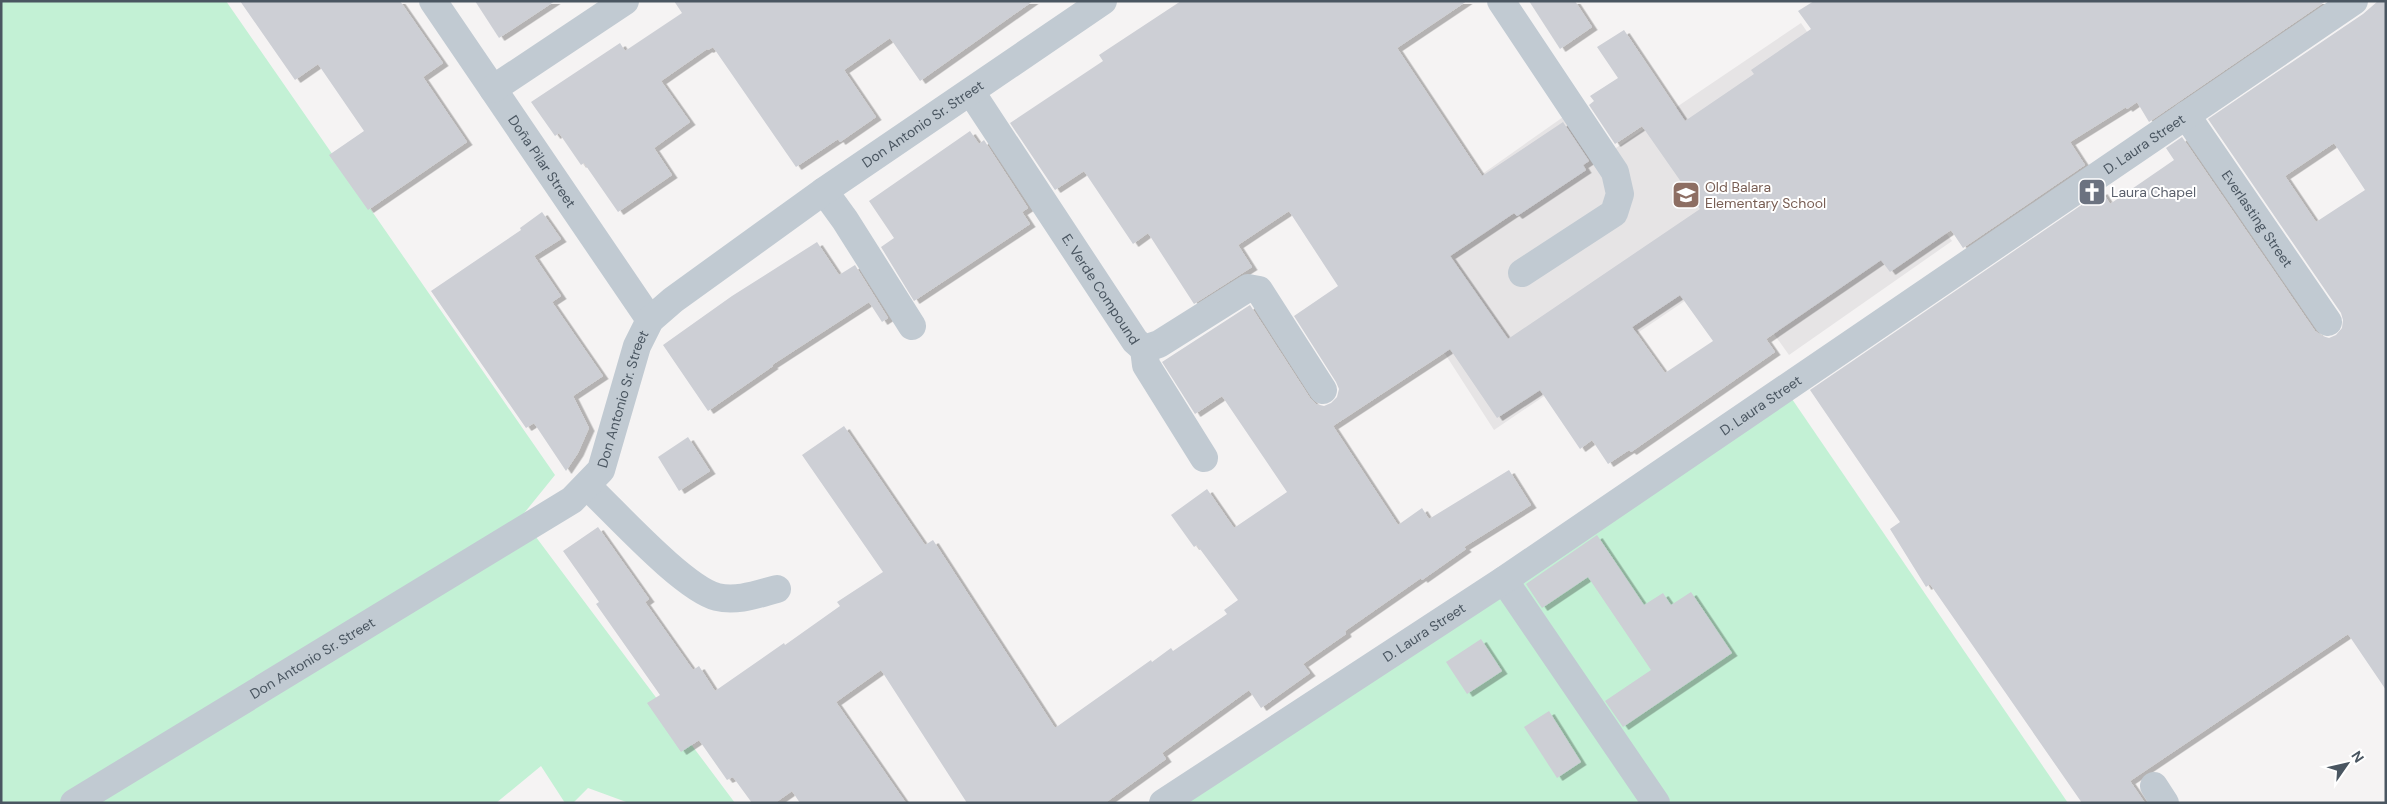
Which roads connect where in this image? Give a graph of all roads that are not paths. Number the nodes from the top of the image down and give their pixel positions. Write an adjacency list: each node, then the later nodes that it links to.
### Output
1 (434, 1): 6 (street, Doña Pilar Street)
2 (626, 1): 6 (street)
3 (1103, 1): 7 (street, Don Antonio Sr. Street)
4 (1501, 1): 10 (street)
5 (2354, 1): 8 (street, D. Laura Street)
6 (493, 89): 11 (street, Doña Pilar Street)
7 (971, 92): 9 (street, Don Antonio Sr. Street); 14 (street, E. Verde Compound)
8 (2186, 115): 12 (street, Everlasting Street); 18 (street, D. Laura Street)
9 (824, 191): 11 (street, Don Antonio Sr. Street); 13 (street)
10 (1522, 273)
11 (650, 320): 17 (street, Don Antonio Sr. Street)
12 (2328, 322)
13 (912, 326)
14 (1144, 349): 15 (street, E. Verde Compound); 16 (street)
15 (1323, 390)
16 (1204, 458)
17 (587, 486): 19 (street); 20 (street, Don Antonio Sr. Street)
18 (1504, 580): 21 (street, D. Laura Street); 22 (street)
19 (777, 589)
20 (74, 803)
21 (1163, 803)
22 (1656, 803)

